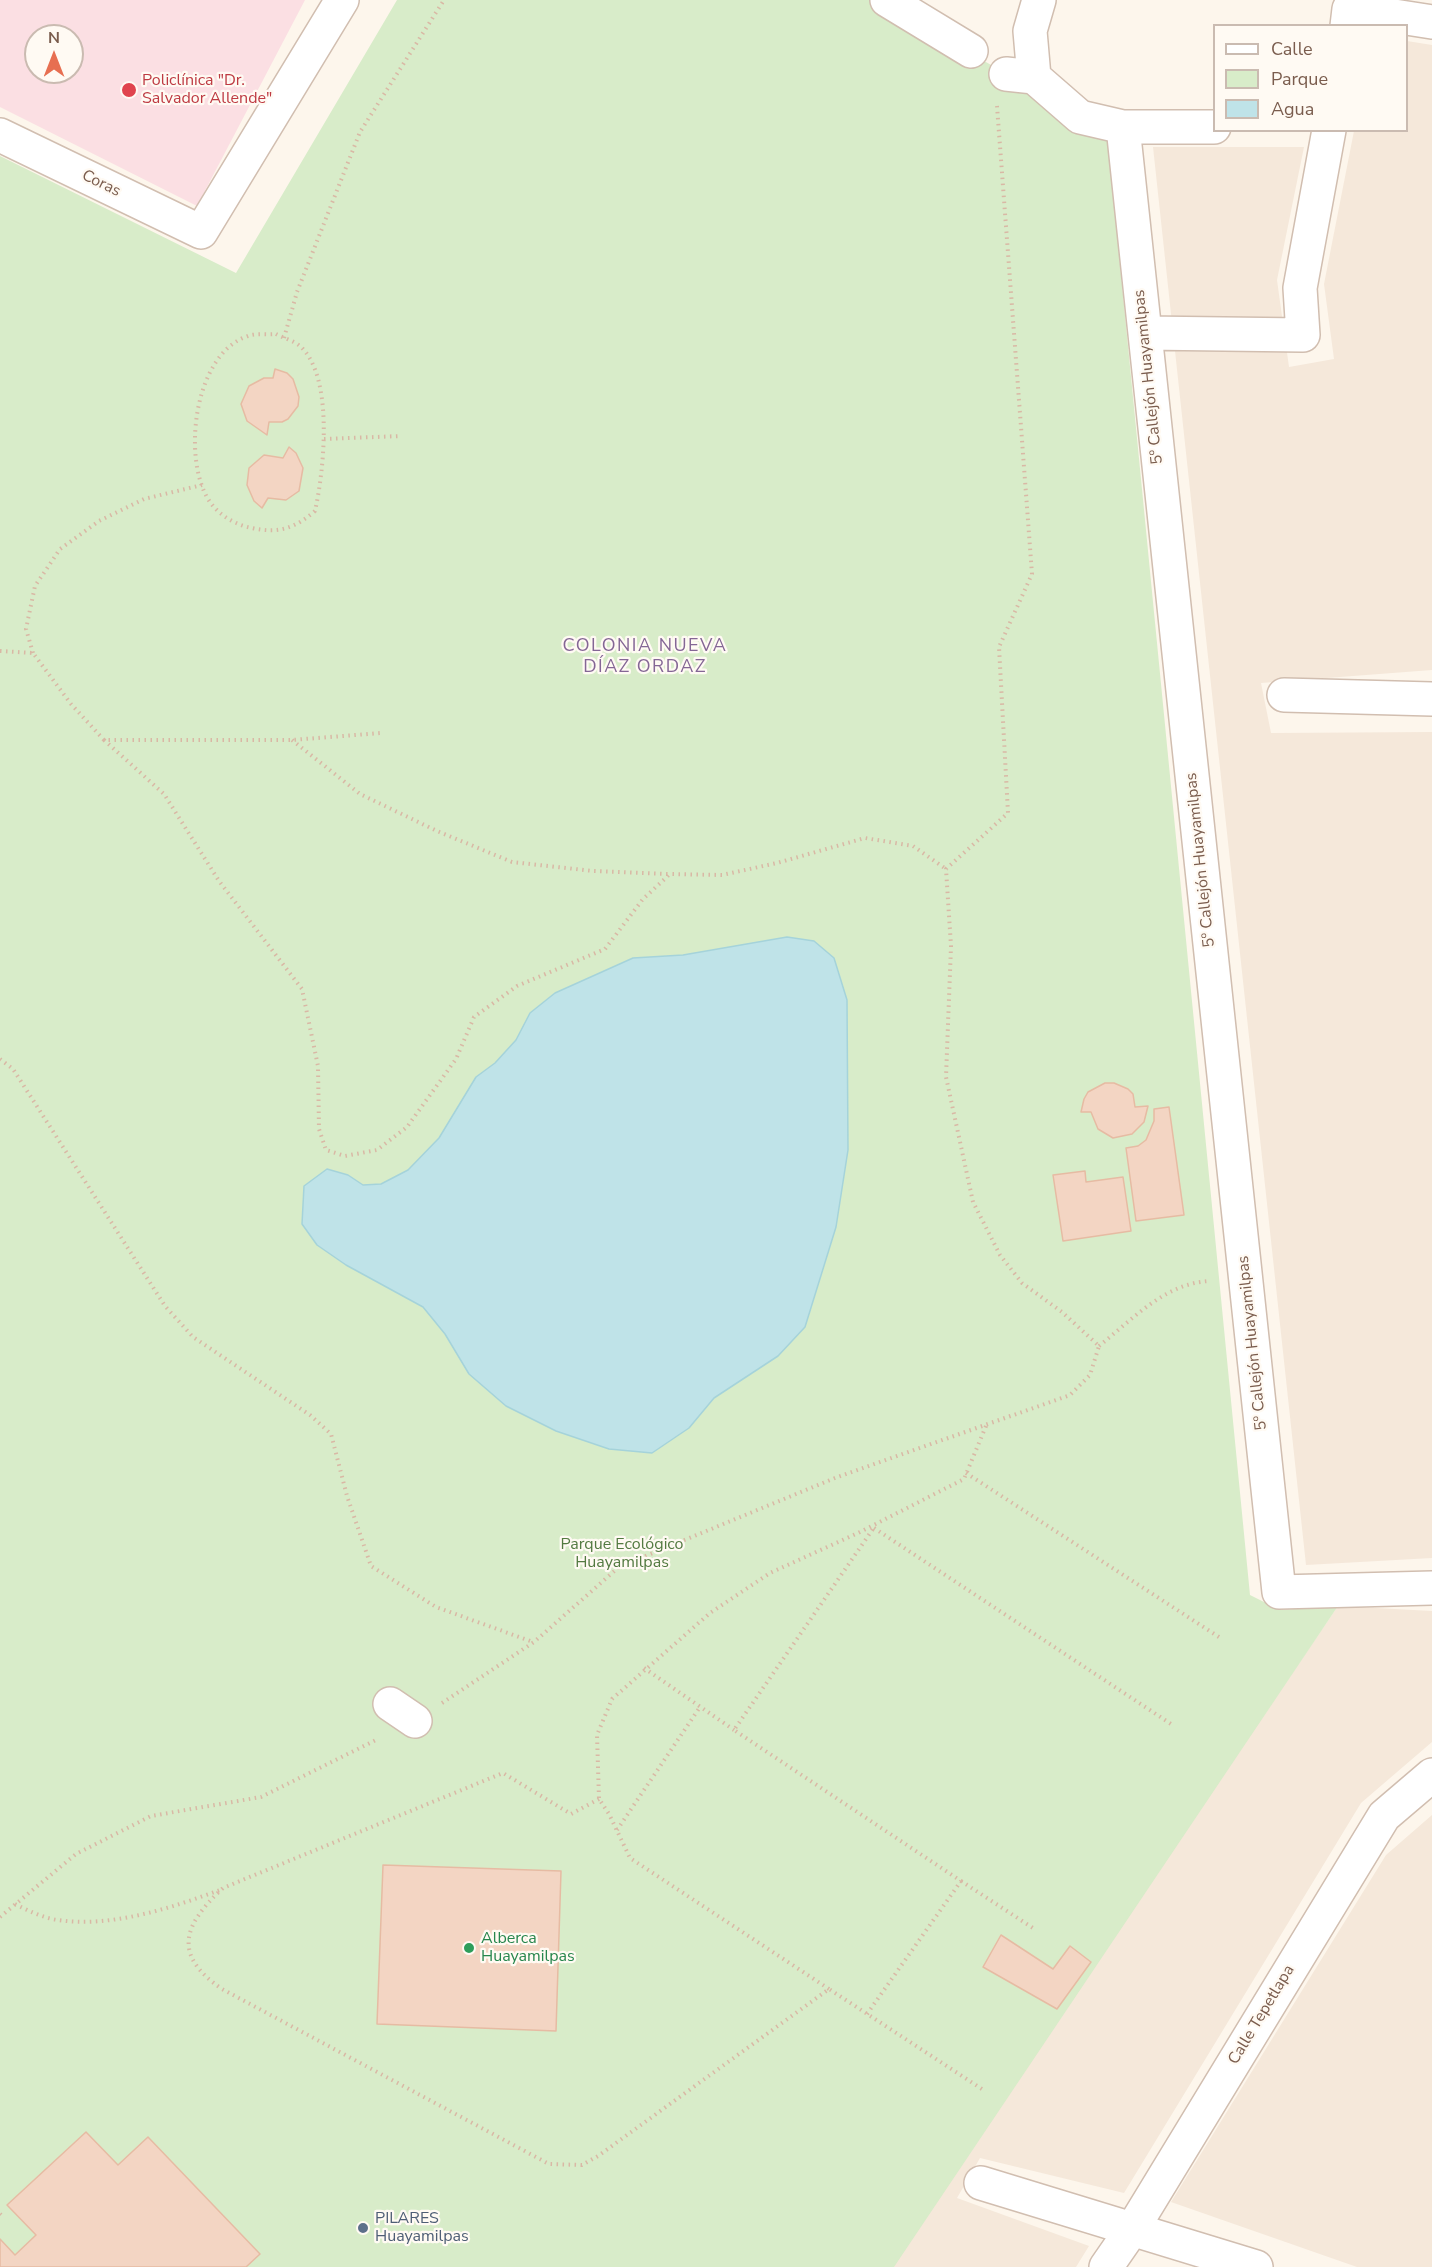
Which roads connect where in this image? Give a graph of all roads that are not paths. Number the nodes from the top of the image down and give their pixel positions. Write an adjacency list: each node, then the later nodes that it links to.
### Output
1 (342, 0): 10 (street, Coras)
2 (887, 0): 6 (street)
3 (1039, 0): 7 (street)
4 (1348, 17): 5 (street)
5 (1432, 22)
6 (971, 51)
7 (1123, 128): 8 (street); 11 (street, 5º Callejón Huayamilpas)
8 (1213, 128)
9 (1329, 132): 11 (street)
10 (0, 135)
11 (1145, 333): 14 (street, 5º Callejón Huayamilpas)
12 (1284, 695): 13 (street)
13 (1432, 699)
14 (1432, 1588)
15 (1432, 1775): 17 (street, Calle Tepetlapa)
16 (981, 2183): 17 (street)
17 (1132, 2228): 18 (street); 19 (street, Calle Tepetlapa)
18 (1218, 2261): 20 (street)
19 (1106, 2267)
20 (1256, 2267)

